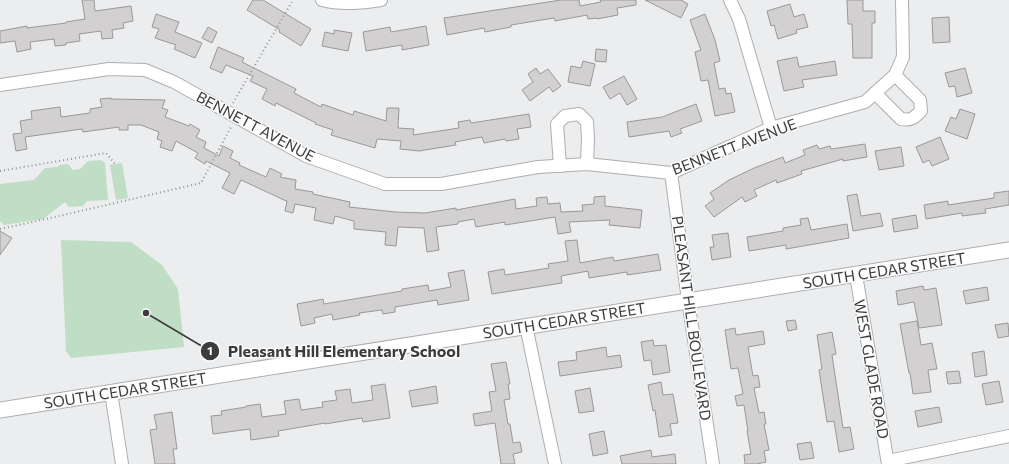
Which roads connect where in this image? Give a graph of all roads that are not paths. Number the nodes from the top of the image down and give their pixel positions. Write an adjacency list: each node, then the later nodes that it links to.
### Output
1 (322, 0): 2 (street)
2 (381, 0)
3 (730, 0): 8 (street)
4 (902, 0): 5 (street, BENNETT AVENUE)
5 (895, 75): 7 (street, BENNETT AVENUE); 7 (street)
6 (0, 85): 10 (street, BENNETT AVENUE)
7 (875, 93): 8 (street, BENNETT AVENUE)
8 (771, 128): 11 (street, BENNETT AVENUE)
9 (587, 164): 10 (street, BENNETT AVENUE); 10 (street); 11 (street, BENNETT AVENUE)
10 (560, 166)
11 (671, 172): 14 (street, PLEASANT HILL BOULEVARD)
12 (1009, 250): 13 (street, SOUTH CEDAR STREET)
13 (856, 275): 14 (street, SOUTH CEDAR STREET); 19 (street, WEST GLADE ROAD)
14 (688, 300): 15 (street, SOUTH CEDAR STREET); 22 (street, PLEASANT HILL BOULEVARD)
15 (526, 326): 16 (street, SOUTH CEDAR STREET); 21 (street)
16 (111, 392): 17 (street, SOUTH CEDAR STREET); 20 (street)
17 (0, 410)
18 (1009, 436): 19 (street)
19 (888, 462)
20 (122, 464)
21 (555, 464)
22 (713, 464)

